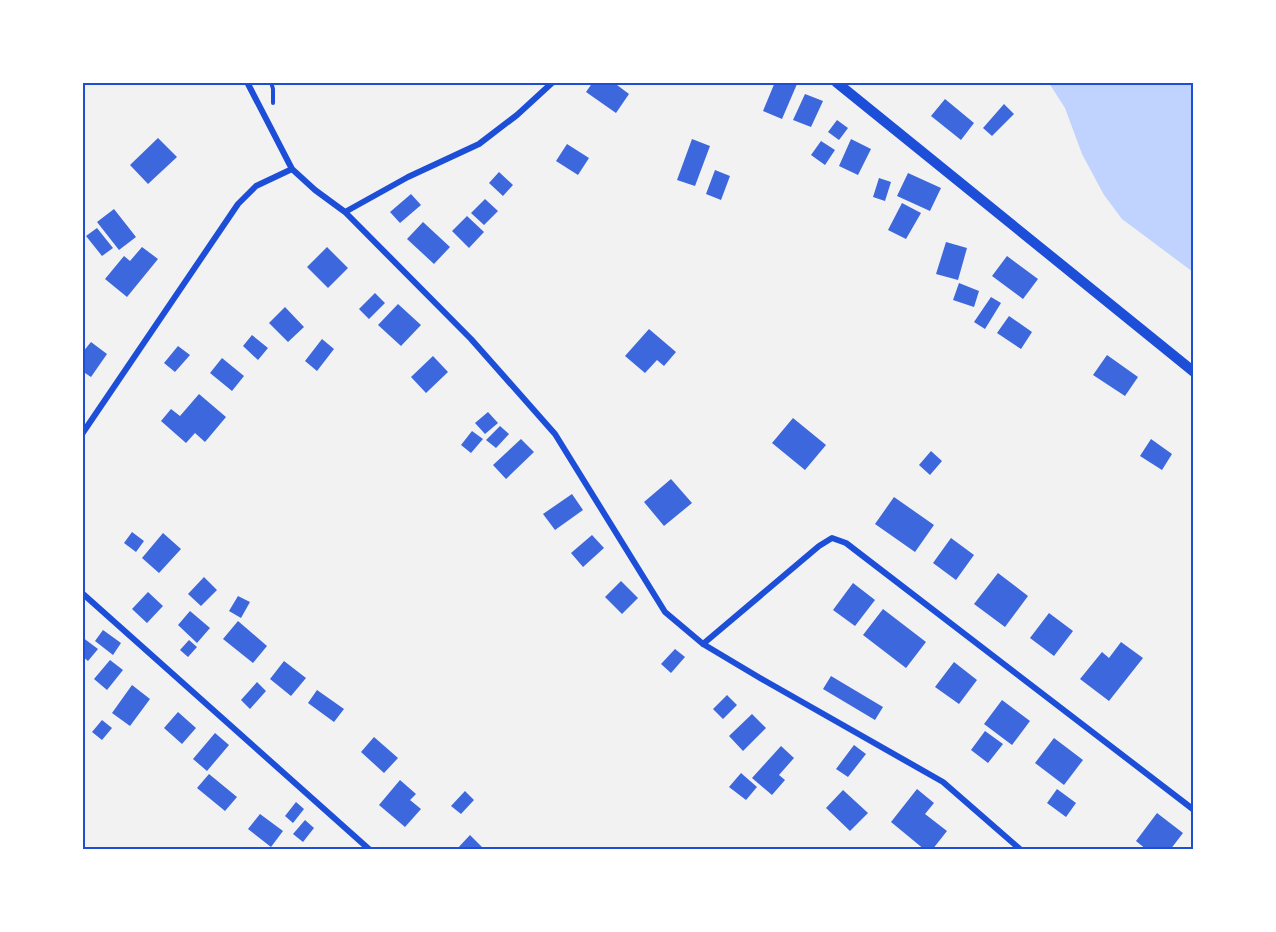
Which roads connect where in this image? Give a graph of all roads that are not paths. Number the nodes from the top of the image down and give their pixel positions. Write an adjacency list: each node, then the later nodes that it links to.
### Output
1 (247, 82): 4 (street)
2 (553, 82): 5 (street)
3 (836, 82): 6 (street)
4 (292, 169): 5 (street); 7 (street)
5 (345, 212): 9 (street)
6 (1194, 372)
7 (82, 434)
8 (82, 593): 11 (street)
9 (703, 644): 10 (street); 12 (street)
10 (1194, 810)
11 (370, 849)
12 (1021, 849)

